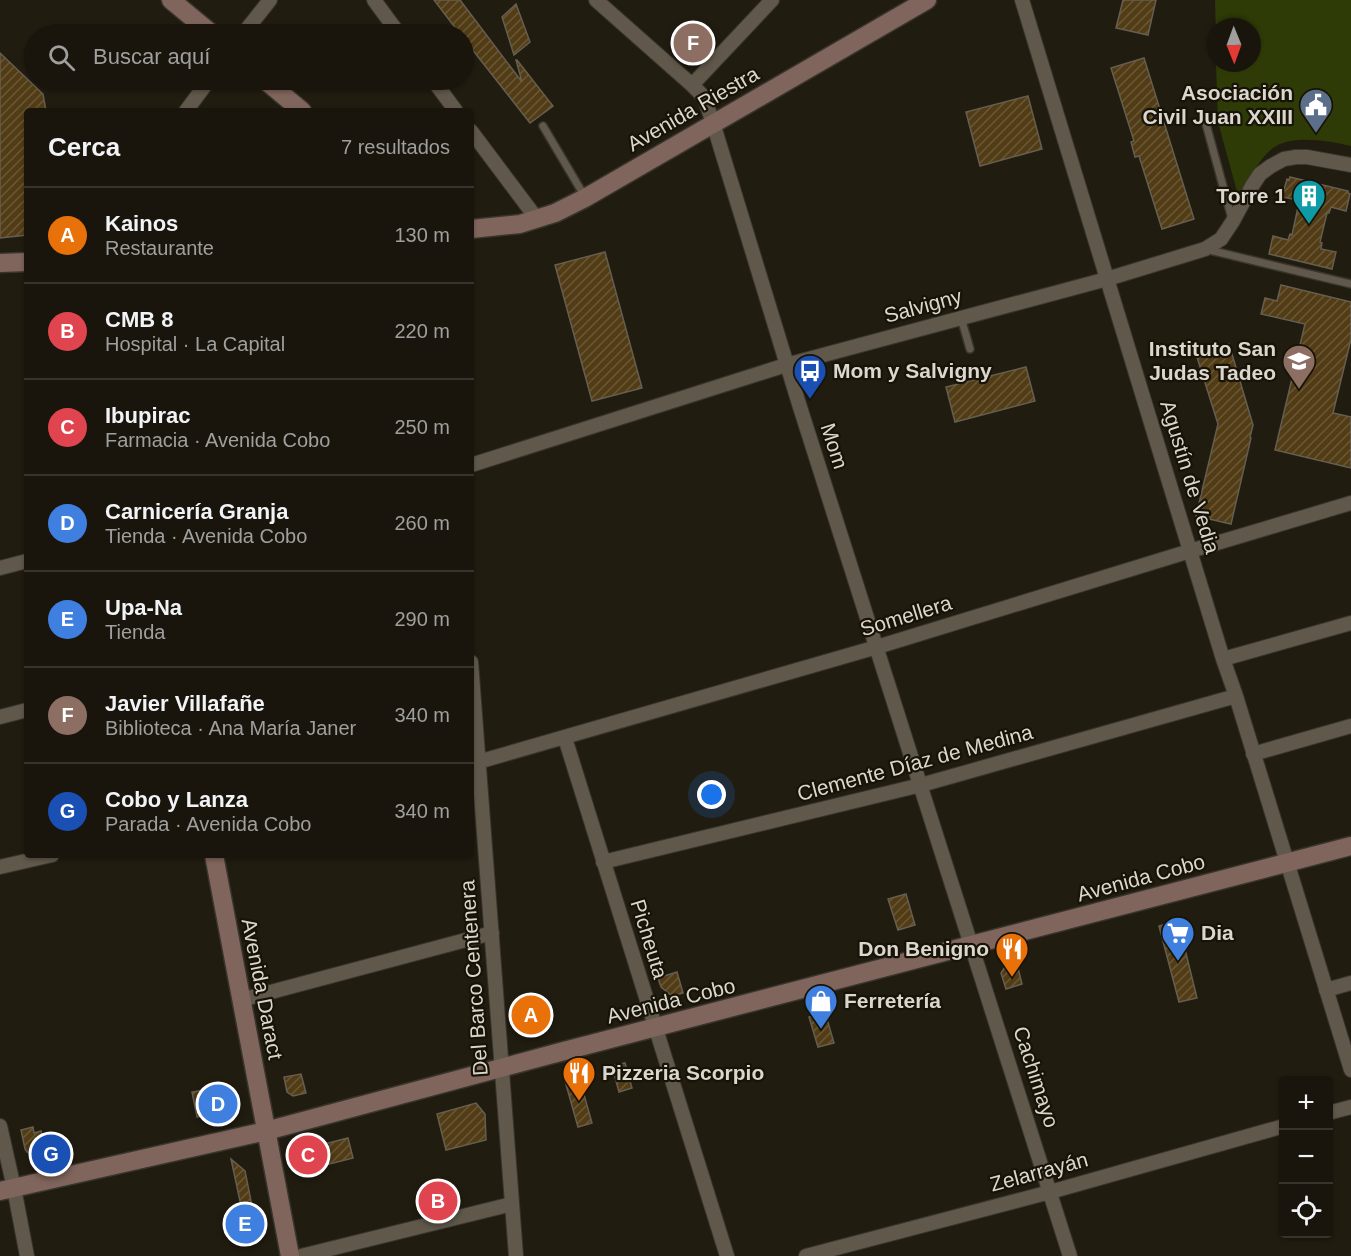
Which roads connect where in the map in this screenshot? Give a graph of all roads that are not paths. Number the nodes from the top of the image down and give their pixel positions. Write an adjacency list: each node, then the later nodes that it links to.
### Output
1 (171, 0): 8 (main road)
2 (270, 0): 9 (street)
3 (374, 0): 10 (street)
4 (596, 0): 11 (street, Mom)
5 (772, 0): 11 (street)
6 (927, 0): 18 (main road, Avenida Riestra)
7 (1022, 0): 30 (street, Agustín de Vedia)
8 (201, 24)
9 (251, 24)
10 (392, 24)
11 (692, 85): 18 (street, Mom)
12 (202, 90): 15 (street)
13 (277, 90): 16 (main road)
14 (440, 90): 17 (street)
15 (188, 108)
16 (298, 108)
17 (454, 108)
18 (713, 123): 23 (main road, Avenida Riestra); 34 (street, Mom)
19 (1206, 124): 25 (lane)
20 (543, 126): 23 (lane)
21 (474, 135): 24 (street)
22 (1351, 165): 25 (street, Salvigny)
23 (585, 198): 24 (main road, Avenida Riestra)
24 (537, 219): 26 (main road, Avenida Riestra)
25 (1233, 221): 27 (street, Salvigny)
26 (474, 229)
27 (1205, 249): 30 (street, Salvigny); 31 (lane)
28 (24, 262): 29 (main road)
29 (0, 263)
30 (1107, 279): 32 (street, Salvigny); 37 (street, Agustín de Vedia)
31 (1351, 284)
32 (961, 318): 33 (lane); 34 (street, Salvigny)
33 (970, 349)
34 (786, 364): 35 (street, Salvigny); 41 (street, Mom)
35 (474, 464)
36 (1351, 503): 37 (street, Somellera)
37 (1190, 551): 41 (street, Somellera); 42 (street, Agustín de Vedia)
38 (24, 561): 39 (street)
39 (1, 565)
40 (1351, 623): 42 (street)
41 (877, 647): 48 (street, Somellera); 51 (street, Mom)
42 (1223, 659): 43 (street, Agustín de Vedia)
43 (1236, 696): 49 (street, Agustín de Vedia); 51 (street, Clemente Díaz de Medina)
44 (24, 711): 45 (street)
45 (0, 717)
46 (1351, 726): 49 (street)
47 (474, 738): 50 (street, Del Barco Centenera)
48 (565, 738): 50 (street, Somellera); 55 (street, Picheuta)
49 (1253, 754): 56 (street, Agustín de Vedia)
50 (475, 763): 58 (street, Del Barco Centenera)
51 (921, 785): 55 (street, Clemente Díaz de Medina); 59 (street, Mom)
52 (1351, 846): 56 (main road, Avenida Cobo)
53 (39, 858): 57 (street)
54 (215, 858): 62 (main road, Avenida Daract)
55 (603, 862): 63 (street, Picheuta)
56 (1287, 863): 59 (main road, Avenida Cobo); 61 (street, Agustín de Vedia)
57 (0, 867)
58 (492, 933): 62 (street); 64 (street, Del Barco Centenera)
59 (972, 946): 63 (main road, Avenida Cobo); 72 (street, Cachimayo)
60 (1351, 983): 61 (street)
61 (1326, 990): 65 (street, Agustín de Vedia)
62 (241, 1000): 70 (main road, Avenida Daract)
63 (655, 1028): 64 (main road, Avenida Cobo); 78 (street, Picheuta)
64 (502, 1068): 70 (main road, Avenida Cobo); 73 (street, Del Barco Centenera)
65 (1351, 1070)
66 (1351, 1107): 67 (street)
67 (1333, 1112)
68 (0, 1126): 71 (street)
69 (1279, 1127): 72 (street, Zelarrayán)
70 (266, 1131): 71 (main road, Avenida Cobo); 75 (main road, Avenida Daract)
71 (7, 1190): 74 (street)
72 (1050, 1192): 79 (street, Zelarrayán); 80 (street, Cachimayo)
73 (512, 1204): 76 (street); 77 (street, Del Barco Centenera)
74 (27, 1256)
75 (290, 1256)
76 (301, 1256)
77 (516, 1256)
78 (727, 1256)
79 (806, 1256)
80 (1070, 1256)

